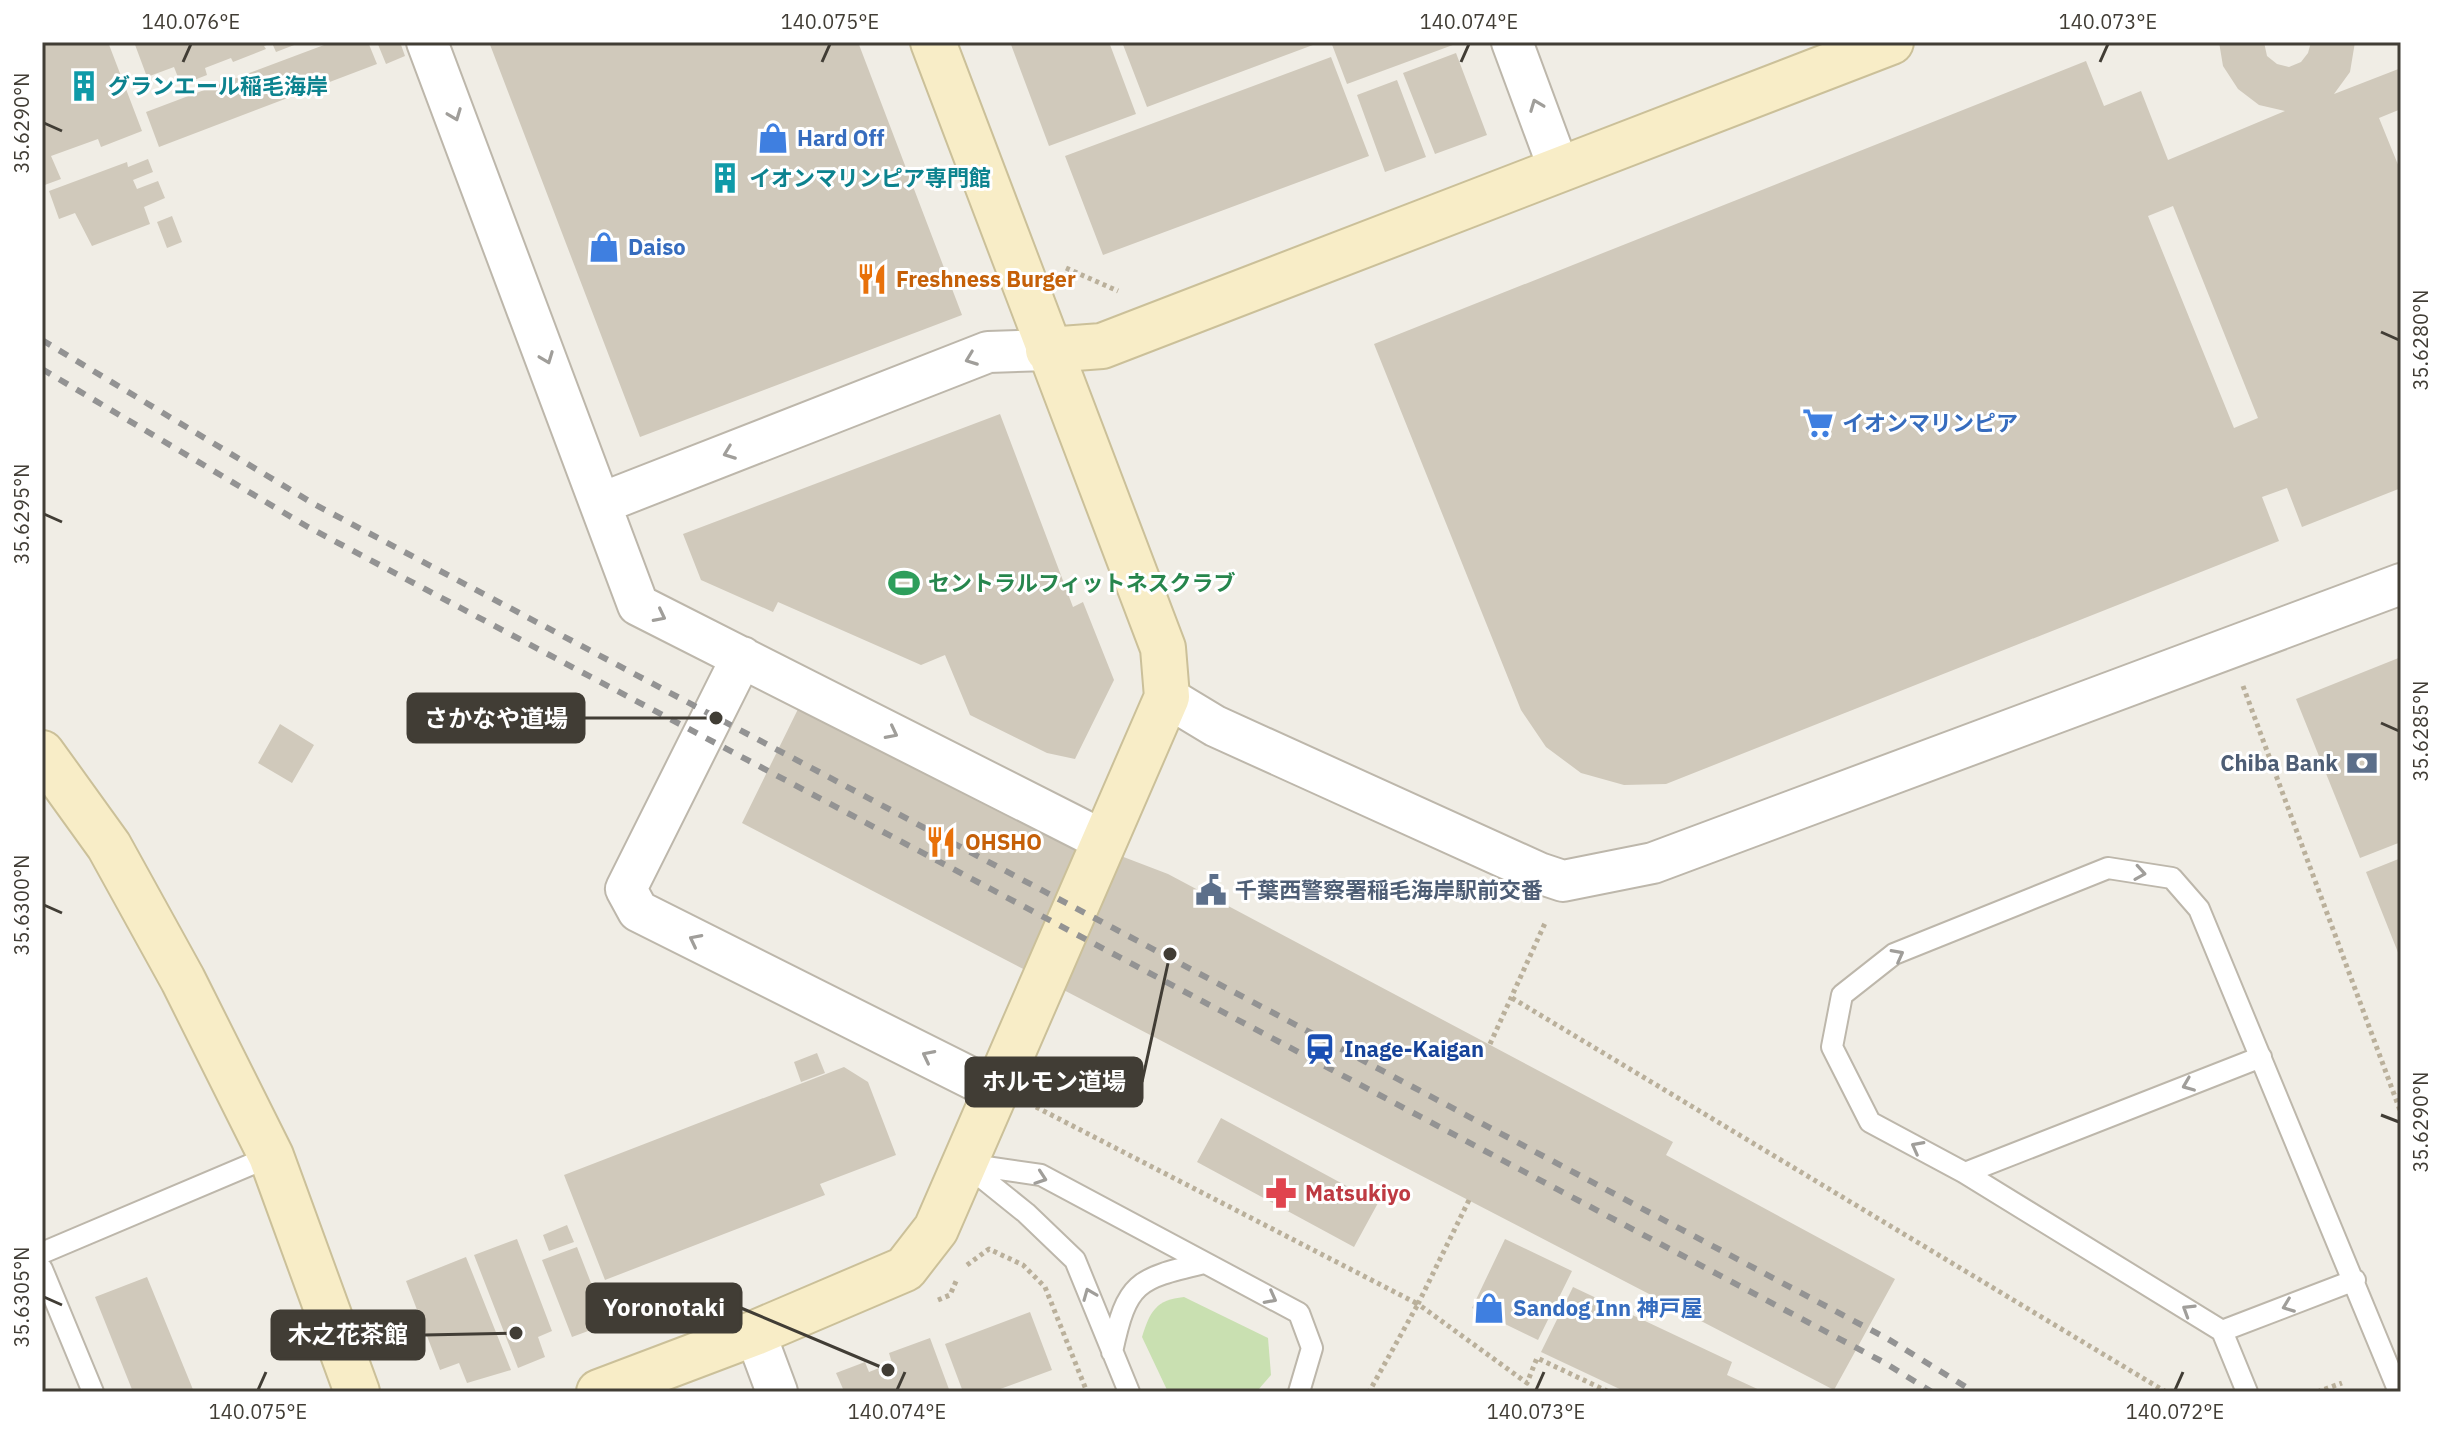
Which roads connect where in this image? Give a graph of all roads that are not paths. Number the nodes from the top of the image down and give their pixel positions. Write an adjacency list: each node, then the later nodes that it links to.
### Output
1 (427, 42): 7 (street, one-way to 7)
2 (933, 42): 6 (street)
3 (1512, 42): 5 (street, one-way to 3)
4 (1891, 42): 5 (street)
5 (1559, 169): 6 (street)
6 (1048, 350): 7 (street, one-way to 7); 10 (street)
7 (602, 503): 9 (street, one-way to 9)
8 (2401, 584): 10 (street)
9 (742, 657): 12 (street, one-way to 12); 14 (street, one-way to 9)
10 (1167, 697): 12 (street)
11 (42, 753): 15 (street)
12 (1102, 840): 14 (street)
13 (2261, 1057): 17 (lane, one-way to 17); 17 (lane, one-way to 13); 21 (lane)
14 (1015, 1098): 16 (street)
15 (271, 1156): 18 (lane); 26 (street)
16 (965, 1164): 19 (lane, one-way to 19); 23 (street); 24 (lane, one-way to 16)
17 (1965, 1173): 22 (lane, one-way to 17)
18 (42, 1253)
19 (1204, 1263): 24 (lane); 30 (lane, one-way to 30)
20 (42, 1269): 25 (lane)
21 (2355, 1280): 22 (lane, one-way to 22); 32 (lane)
22 (2222, 1331): 31 (lane)
23 (755, 1333): 27 (street); 28 (street)
24 (1112, 1352): 29 (lane)
25 (93, 1392)
26 (357, 1392)
27 (599, 1392)
28 (777, 1392)
29 (1129, 1392)
30 (1299, 1392)
31 (2247, 1392)
32 (2399, 1392)

